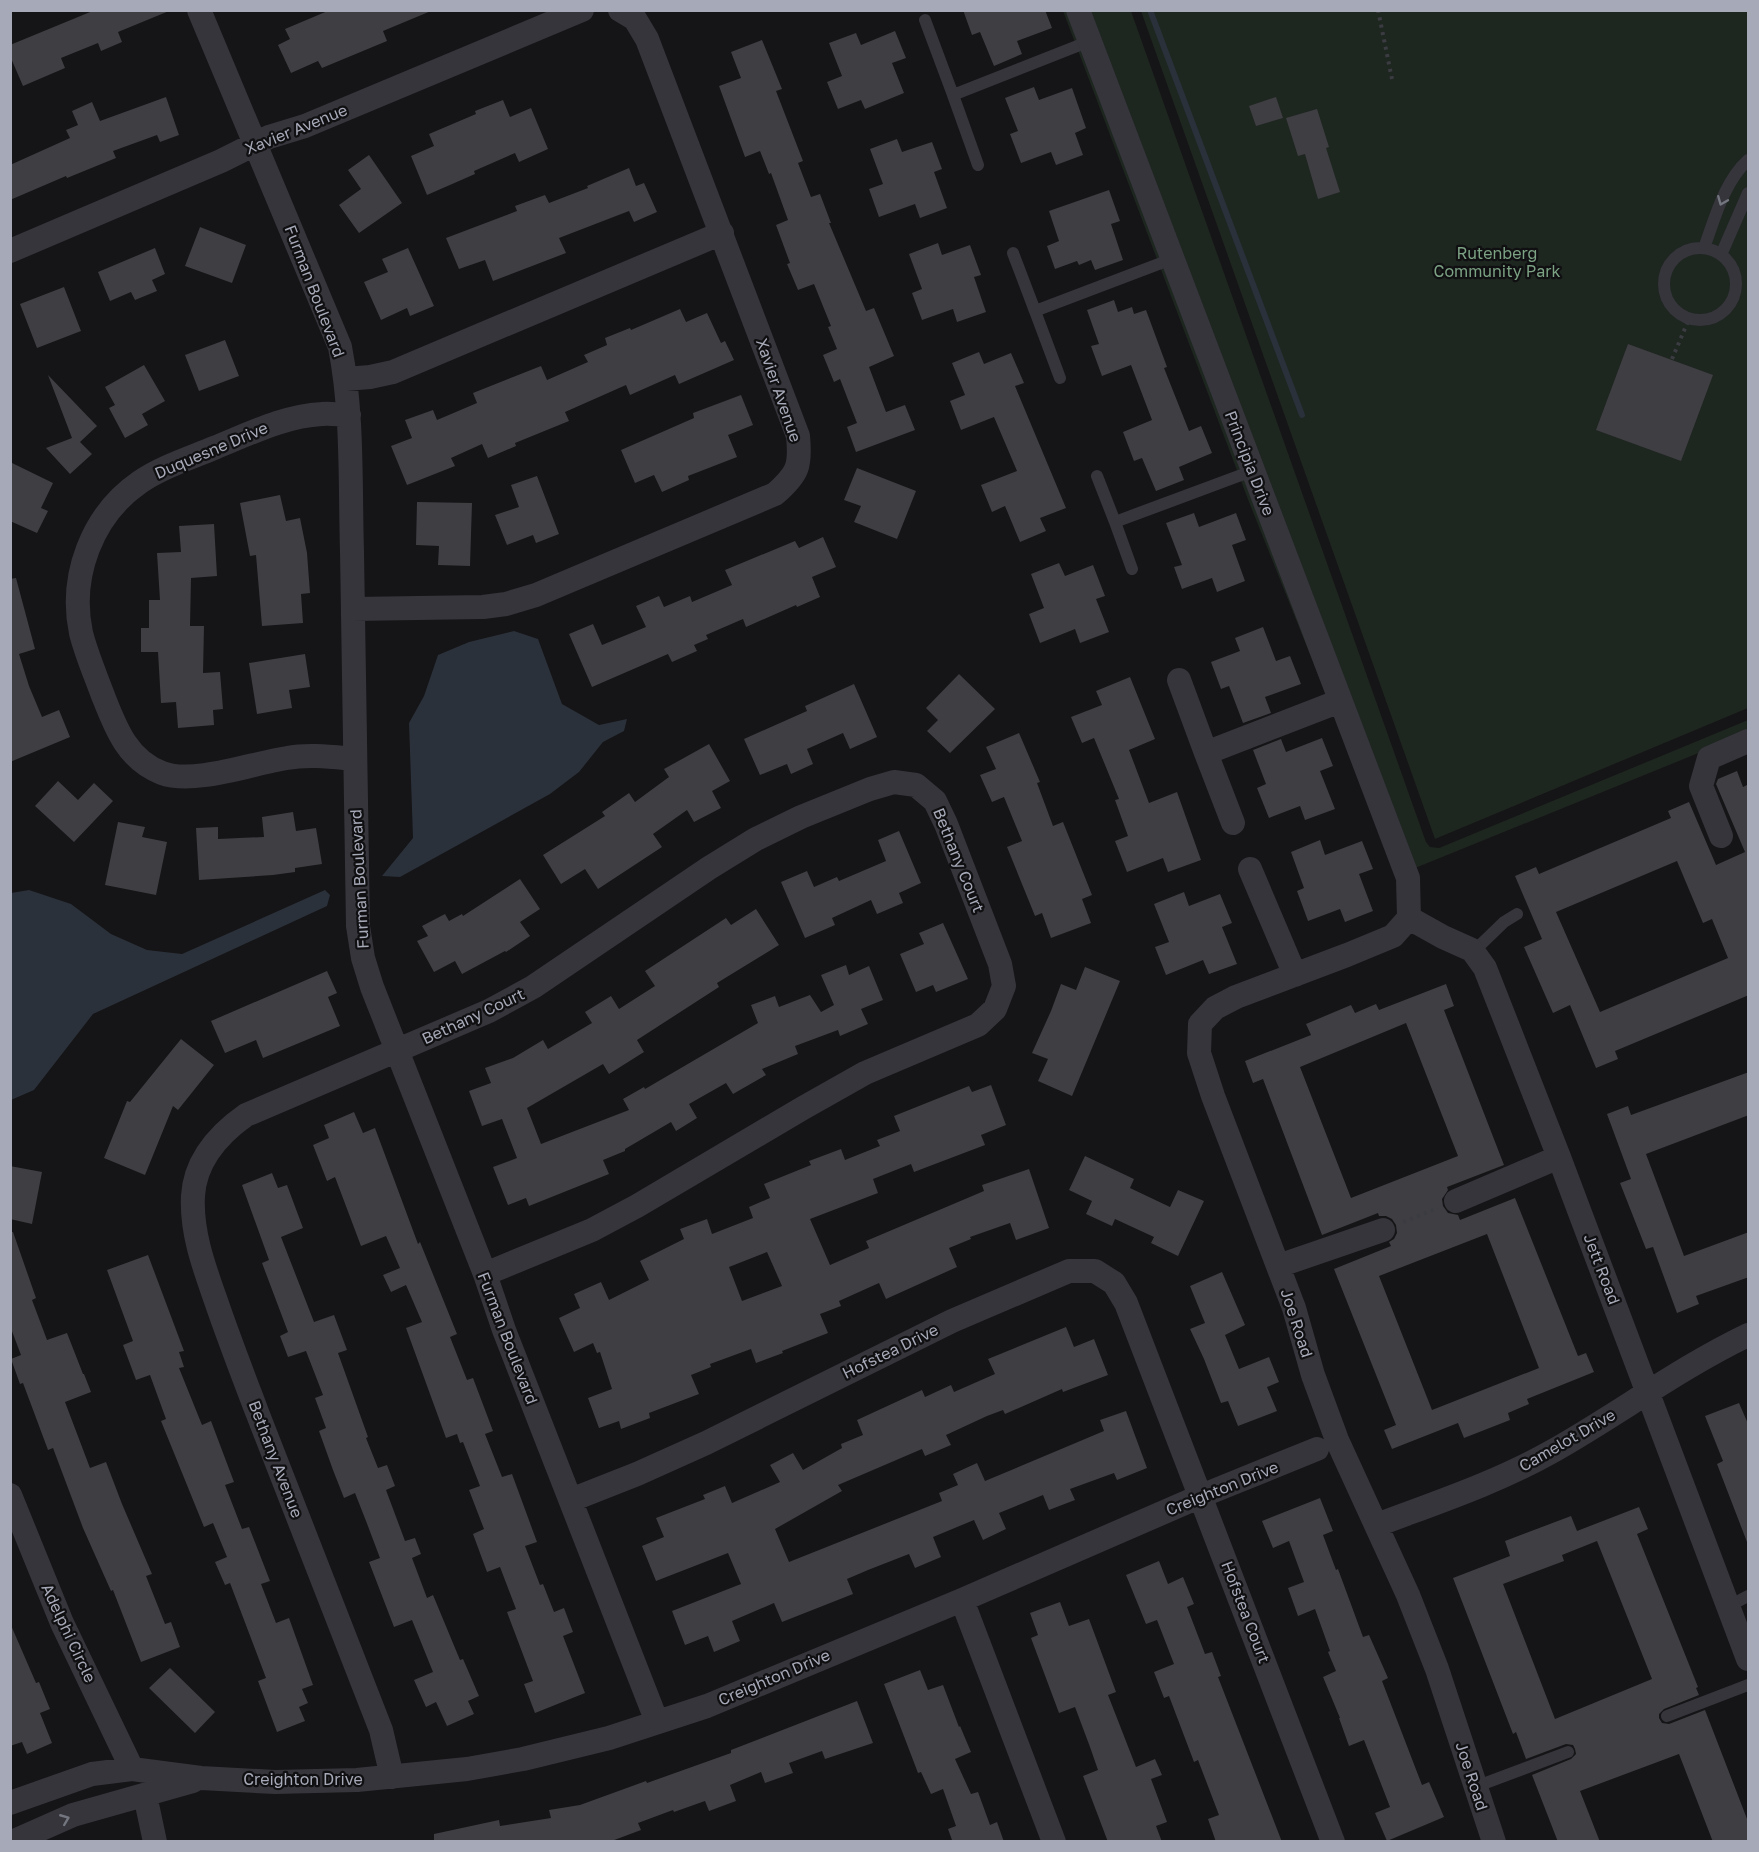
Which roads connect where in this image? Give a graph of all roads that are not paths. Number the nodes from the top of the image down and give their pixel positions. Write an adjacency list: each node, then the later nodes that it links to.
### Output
1 (199, 10): 8 (street, Furman Boulevard)
2 (582, 10): 8 (street, Xavier Avenue)
3 (620, 10): 12 (street, Xavier Avenue)
4 (1078, 10): 6 (street, Principia Drive)
5 (925, 20): 7 (lane)
6 (1090, 41): 7 (lane); 17 (street, Principia Drive)
7 (953, 95): 10 (lane)
8 (256, 144): 14 (street, Xavier Avenue); 20 (street, Furman Boulevard)
9 (1749, 160): 13 (lane, one-way to 13)
10 (978, 165)
11 (1749, 193): 16 (lane)
12 (722, 233): 20 (street); 26 (street, Xavier Avenue)
13 (1704, 248): 16 (lane); 16 (lane)
14 (10, 251)
15 (1012, 254): 18 (lane)
16 (1721, 255)
17 (1172, 259): 18 (lane); 22 (street, Principia Drive)
18 (1035, 311): 19 (lane)
19 (1060, 378)
20 (346, 379): 21 (street, Furman Boulevard)
21 (349, 416): 26 (street, Furman Boulevard); 31 (street, Duquesne Drive)
22 (1252, 471): 24 (lane); 28 (street, Principia Drive)
23 (1097, 476): 24 (lane)
24 (1115, 522): 25 (lane)
25 (1132, 569)
26 (353, 609): 31 (street, Furman Boulevard)
27 (1179, 680): 30 (street)
28 (1340, 701): 30 (street); 36 (street, Principia Drive)
29 (1749, 741): 33 (street)
30 (1206, 753): 32 (street)
31 (355, 759): 39 (street, Furman Boulevard)
32 (1233, 823)
33 (1721, 836)
34 (1250, 869): 38 (street)
35 (1518, 914): 37 (lane)
36 (1409, 918): 37 (street); 38 (street, Joe Road)
37 (1473, 952): 41 (street, Jett Road)
38 (1295, 975): 44 (street, Joe Road)
39 (396, 1051): 40 (street, Bethany Court); 45 (street, Furman Boulevard); 45 (street, Bethany Court)
40 (217, 1140): 62 (street, Bethany Avenue)
41 (1559, 1157): 42 (street); 48 (street, Jett Road)
42 (1456, 1201)
43 (1383, 1230): 44 (street)
44 (1278, 1266): 53 (street, Joe Road)
45 (484, 1274): 52 (street, Furman Boulevard)
46 (1749, 1335): 48 (street, Camelot Drive)
47 (1157, 1383): 51 (street, Hofstea Court); 52 (street, Hofstea Drive)
48 (1648, 1392): 53 (street, Camelot Drive); 55 (street, Jett Road)
49 (1317, 1449): 51 (street, Creighton Drive)
50 (10, 1495): 61 (street, Adelphi Circle)
51 (1201, 1496): 54 (street, Creighton Drive); 70 (street, Hofstea Court)
52 (571, 1500): 59 (street, Furman Boulevard)
53 (1377, 1525): 64 (street, Joe Road)
54 (962, 1600): 59 (street, Creighton Drive); 69 (street)
55 (1739, 1601): 56 (street, Jett Road)
56 (1749, 1659)
57 (1749, 1685): 58 (lane)
58 (1667, 1716)
59 (657, 1722): 62 (street, Creighton Drive)
60 (1568, 1752): 64 (lane)
61 (132, 1769): 63 (street, Creighton Drive); 66 (street, Creighton Drive)
62 (392, 1777): 63 (street, Creighton Drive)
63 (201, 1778): 65 (street, Creighton Drive)
64 (1475, 1787): 71 (street, Joe Road)
65 (145, 1795): 67 (street, Creighton Drive, one-way to 65); 68 (street)
66 (10, 1803)
67 (12, 1842)
68 (154, 1842)
69 (1054, 1842)
70 (1334, 1842)
71 (1494, 1842)

